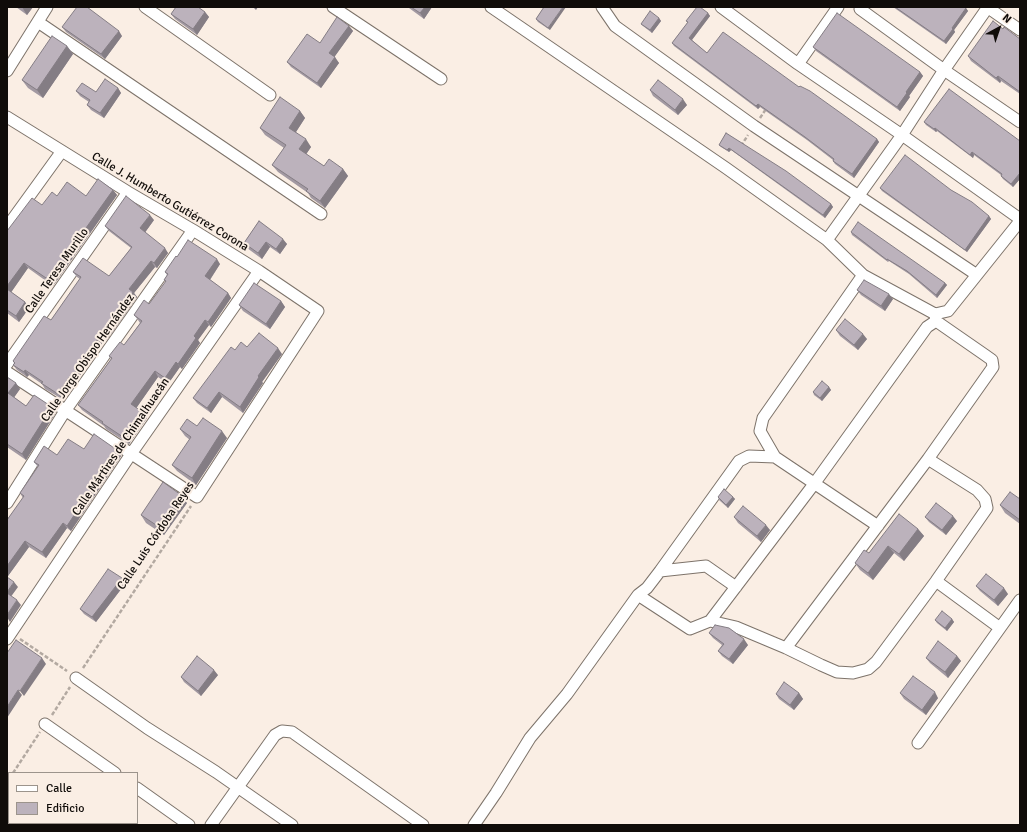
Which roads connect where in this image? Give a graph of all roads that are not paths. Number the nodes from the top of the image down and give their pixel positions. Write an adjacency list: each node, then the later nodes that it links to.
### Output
1 (47, 7): 10 (street)
2 (145, 7): 16 (street)
3 (333, 7): 15 (street)
4 (491, 7): 27 (street)
5 (602, 7): 22 (street)
6 (721, 7): 12 (street)
7 (838, 7): 12 (street)
8 (988, 7): 11 (street); 13 (street)
9 (860, 9): 13 (street)
10 (38, 22): 14 (street); 23 (street)
11 (1020, 30)
12 (798, 64): 19 (street)
13 (944, 70): 18 (street); 19 (street)
14 (7, 71)
15 (441, 79)
16 (270, 94)
17 (7, 117): 20 (street, Calle J. Humberto Gutiérrez Corona)
18 (1020, 122)
19 (902, 135): 22 (street); 24 (street)
20 (62, 150): 21 (street, Calle J. Humberto Gutiérrez Corona); 25 (street)
21 (128, 192): 26 (street, Calle J. Humberto Gutiérrez Corona); 33 (street, Calle Teresa Murillo)
22 (859, 196): 27 (street); 29 (street)
23 (320, 214)
24 (1020, 220): 29 (street)
25 (7, 227)
26 (193, 230): 28 (street, Calle J. Humberto Gutiérrez Corona); 35 (street, Calle Jorge Obispo Hernández)
27 (827, 240): 30 (street)
28 (259, 271): 31 (street, Calle J. Humberto Gutiérrez Corona); 36 (street, Calle Mártires de Chimalhuacán)
29 (977, 274): 32 (street)
30 (863, 275): 32 (street); 37 (street)
31 (318, 311): 36 (street, Calle Luis Córdoba Reyes)
32 (935, 318): 38 (street); 39 (street)
33 (7, 364)
34 (7, 372): 35 (street)
35 (65, 411): 36 (street); 40 (street, Calle Jorge Obispo Hernández)
36 (131, 454): 49 (street, Calle Mártires de Chimalhuacán)
37 (775, 457): 39 (street); 42 (street)
38 (928, 459): 41 (street); 43 (street)
39 (814, 484): 41 (street); 44 (street)
40 (7, 503)
41 (878, 526): 50 (street)
42 (660, 571): 44 (street); 45 (street)
43 (936, 581): 48 (street); 50 (street)
44 (736, 587): 47 (street)
45 (638, 595): 47 (street); 61 (street)
46 (1020, 600): 48 (street)
47 (710, 621): 50 (street)
48 (1000, 628): 53 (street)
49 (8, 634)
50 (786, 648)
51 (76, 678): 55 (street)
52 (45, 724): 54 (street)
53 (918, 743)
54 (114, 772)
55 (237, 787): 58 (street); 59 (street); 60 (street)
56 (138, 789): 57 (street)
57 (189, 825)
58 (211, 825)
59 (292, 825)
60 (422, 825)
61 (474, 825)

